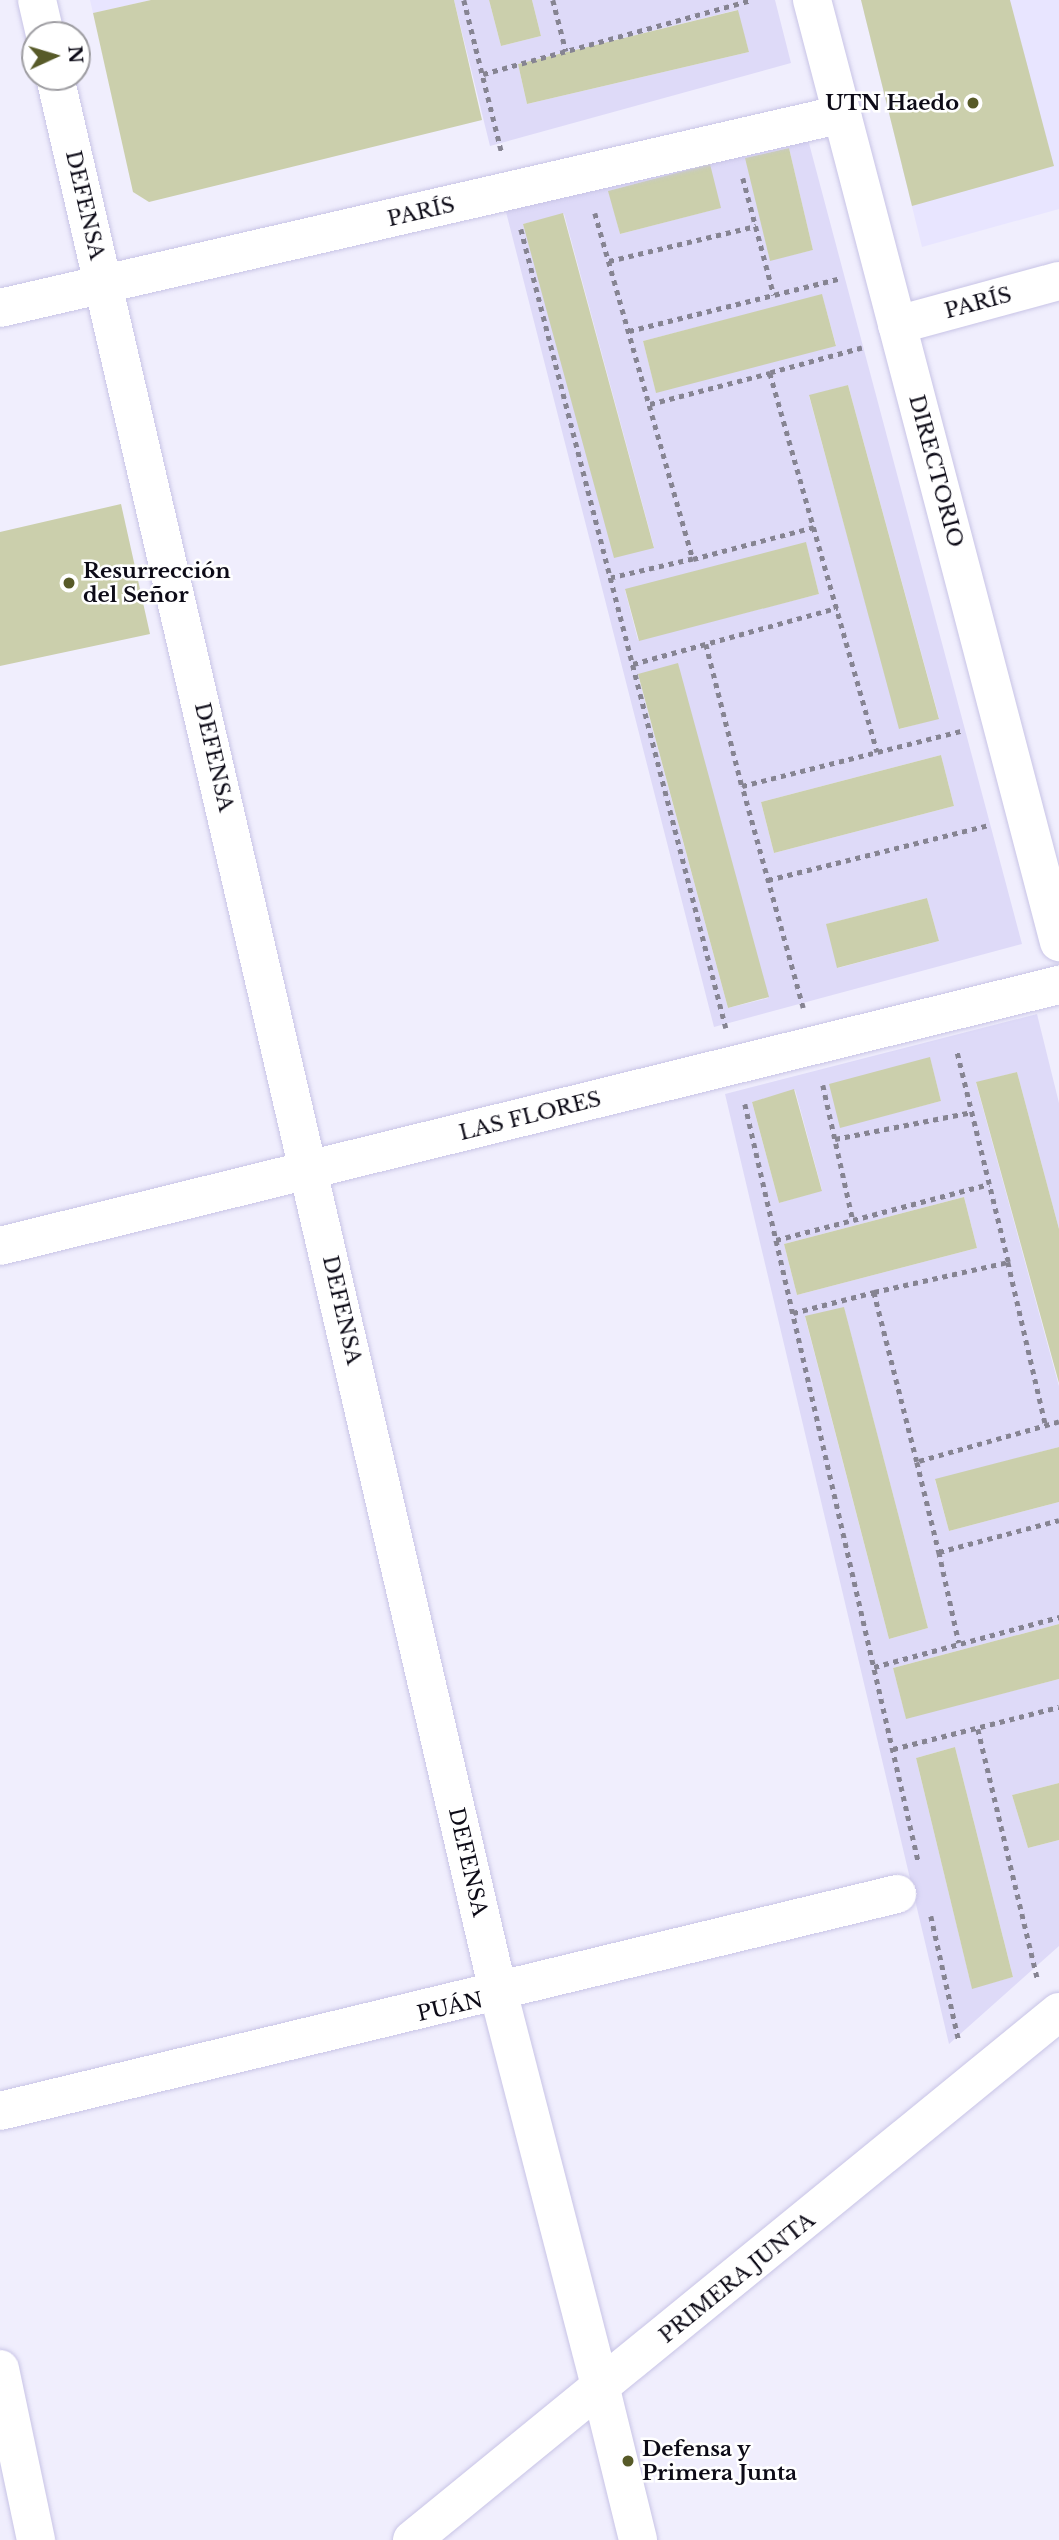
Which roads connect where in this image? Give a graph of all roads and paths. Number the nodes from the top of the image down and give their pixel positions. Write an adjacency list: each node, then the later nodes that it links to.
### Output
1 (37, 0): 8 (street)
2 (464, 0): 10 (path)
3 (553, 0): 9 (path)
4 (714, 0): 7 (path)
5 (751, 0): 7 (path)
6 (812, 0): 12 (street, DIRECTORIO)
7 (716, 9): 9 (path)
8 (42, 21)
9 (566, 51): 10 (path)
10 (483, 74): 15 (path)
11 (58, 91): 20 (street, DEFENSA)
12 (842, 114): 13 (street, PARÍS); 18 (street, DIRECTORIO)
13 (733, 140): 14 (street, PARÍS); 16 (path)
14 (583, 175): 15 (street, PARÍS); 17 (path)
15 (512, 192): 20 (street, PARÍS); 29 (path)
16 (756, 226): 17 (path); 21 (path)
17 (609, 261): 23 (path)
18 (882, 268): 21 (path); 24 (street, DIRECTORIO)
19 (1059, 281): 24 (street, PARÍS)
20 (104, 285): 22 (street, PARÍS); 45 (street, DEFENSA)
21 (774, 295): 23 (path)
22 (0, 308)
23 (629, 331): 26 (path)
24 (899, 332): 25 (path); 33 (street, DIRECTORIO)
25 (770, 373): 26 (path); 27 (path)
26 (650, 404): 28 (path)
27 (814, 527): 28 (path); 30 (path)
28 (693, 559): 29 (path)
29 (611, 578): 32 (path)
30 (837, 608): 31 (path); 34 (path)
31 (706, 644): 32 (path); 35 (path)
32 (633, 664): 42 (path)
33 (1001, 721): 34 (path); 36 (street, DIRECTORIO)
34 (877, 752): 35 (path)
35 (742, 786): 37 (path)
36 (1026, 816): 37 (path); 38 (street, DIRECTORIO)
37 (768, 880): 41 (path)
38 (1059, 942)
39 (1059, 985): 40 (street, LAS FLORES)
40 (948, 1013): 41 (street, LAS FLORES); 43 (path)
41 (814, 1045): 42 (street, LAS FLORES); 44 (path)
42 (736, 1065): 45 (street, LAS FLORES); 48 (path)
43 (972, 1112): 44 (path); 46 (path)
44 (835, 1139): 47 (path)
45 (310, 1170): 49 (street, LAS FLORES); 65 (street, DEFENSA)
46 (989, 1184): 47 (path); 50 (path)
47 (853, 1220): 48 (path)
48 (776, 1240): 52 (path)
49 (0, 1246)
50 (1008, 1262): 51 (path); 54 (path)
51 (874, 1292): 52 (path); 55 (path)
52 (793, 1313): 60 (path)
53 (1059, 1422): 54 (path)
54 (1046, 1426): 55 (path)
55 (917, 1462): 57 (path)
56 (1059, 1520): 57 (path)
57 (939, 1552): 59 (path)
58 (1059, 1617): 59 (path)
59 (959, 1644): 60 (path)
60 (874, 1667): 63 (path)
61 (1059, 1707): 62 (path)
62 (978, 1729): 63 (path); 66 (path)
63 (893, 1749): 64 (path)
64 (916, 1892): 65 (street, PUÁN); 67 (path)
65 (499, 1995): 68 (street, PUÁN); 70 (street, DEFENSA)
66 (1053, 2017): 67 (street, PRIMERA JUNTA)
67 (970, 2089): 70 (street, PRIMERA JUNTA)
68 (0, 2111)
69 (0, 2369): 71 (street)
70 (601, 2389): 72 (street, PRIMERA JUNTA); 73 (street, DEFENSA)
71 (36, 2540)
72 (412, 2540)
73 (638, 2540)

